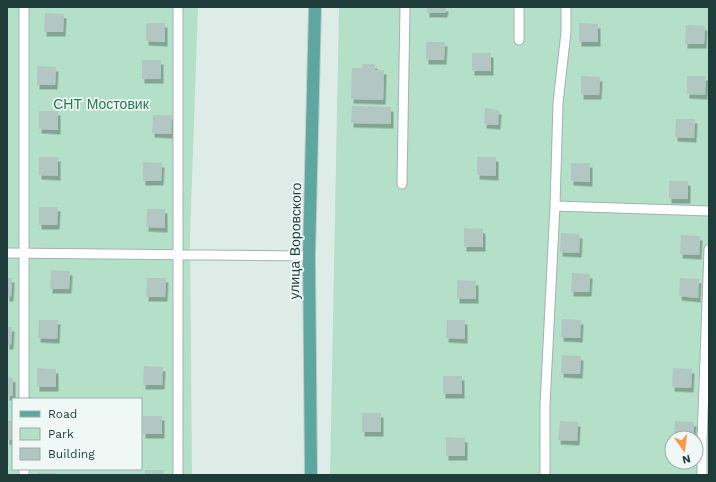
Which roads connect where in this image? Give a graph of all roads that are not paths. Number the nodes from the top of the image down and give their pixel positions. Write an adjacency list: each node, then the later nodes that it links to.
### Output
1 (24, 7): 13 (lane)
2 (178, 7): 14 (lane)
3 (316, 7): 15 (main road, улица Воровского)
4 (405, 7): 8 (lane)
5 (519, 7): 7 (lane)
6 (566, 7): 9 (lane)
7 (519, 40)
8 (402, 184)
9 (555, 206): 10 (lane); 19 (lane)
10 (709, 211)
11 (709, 249): 20 (lane)
12 (7, 253): 13 (lane)
13 (24, 253): 14 (lane); 16 (lane)
14 (178, 254): 15 (lane); 17 (lane)
15 (309, 256): 18 (main road, улица Воровского)
16 (24, 398)
17 (178, 475)
18 (311, 475)
19 (545, 475)
20 (702, 475)

